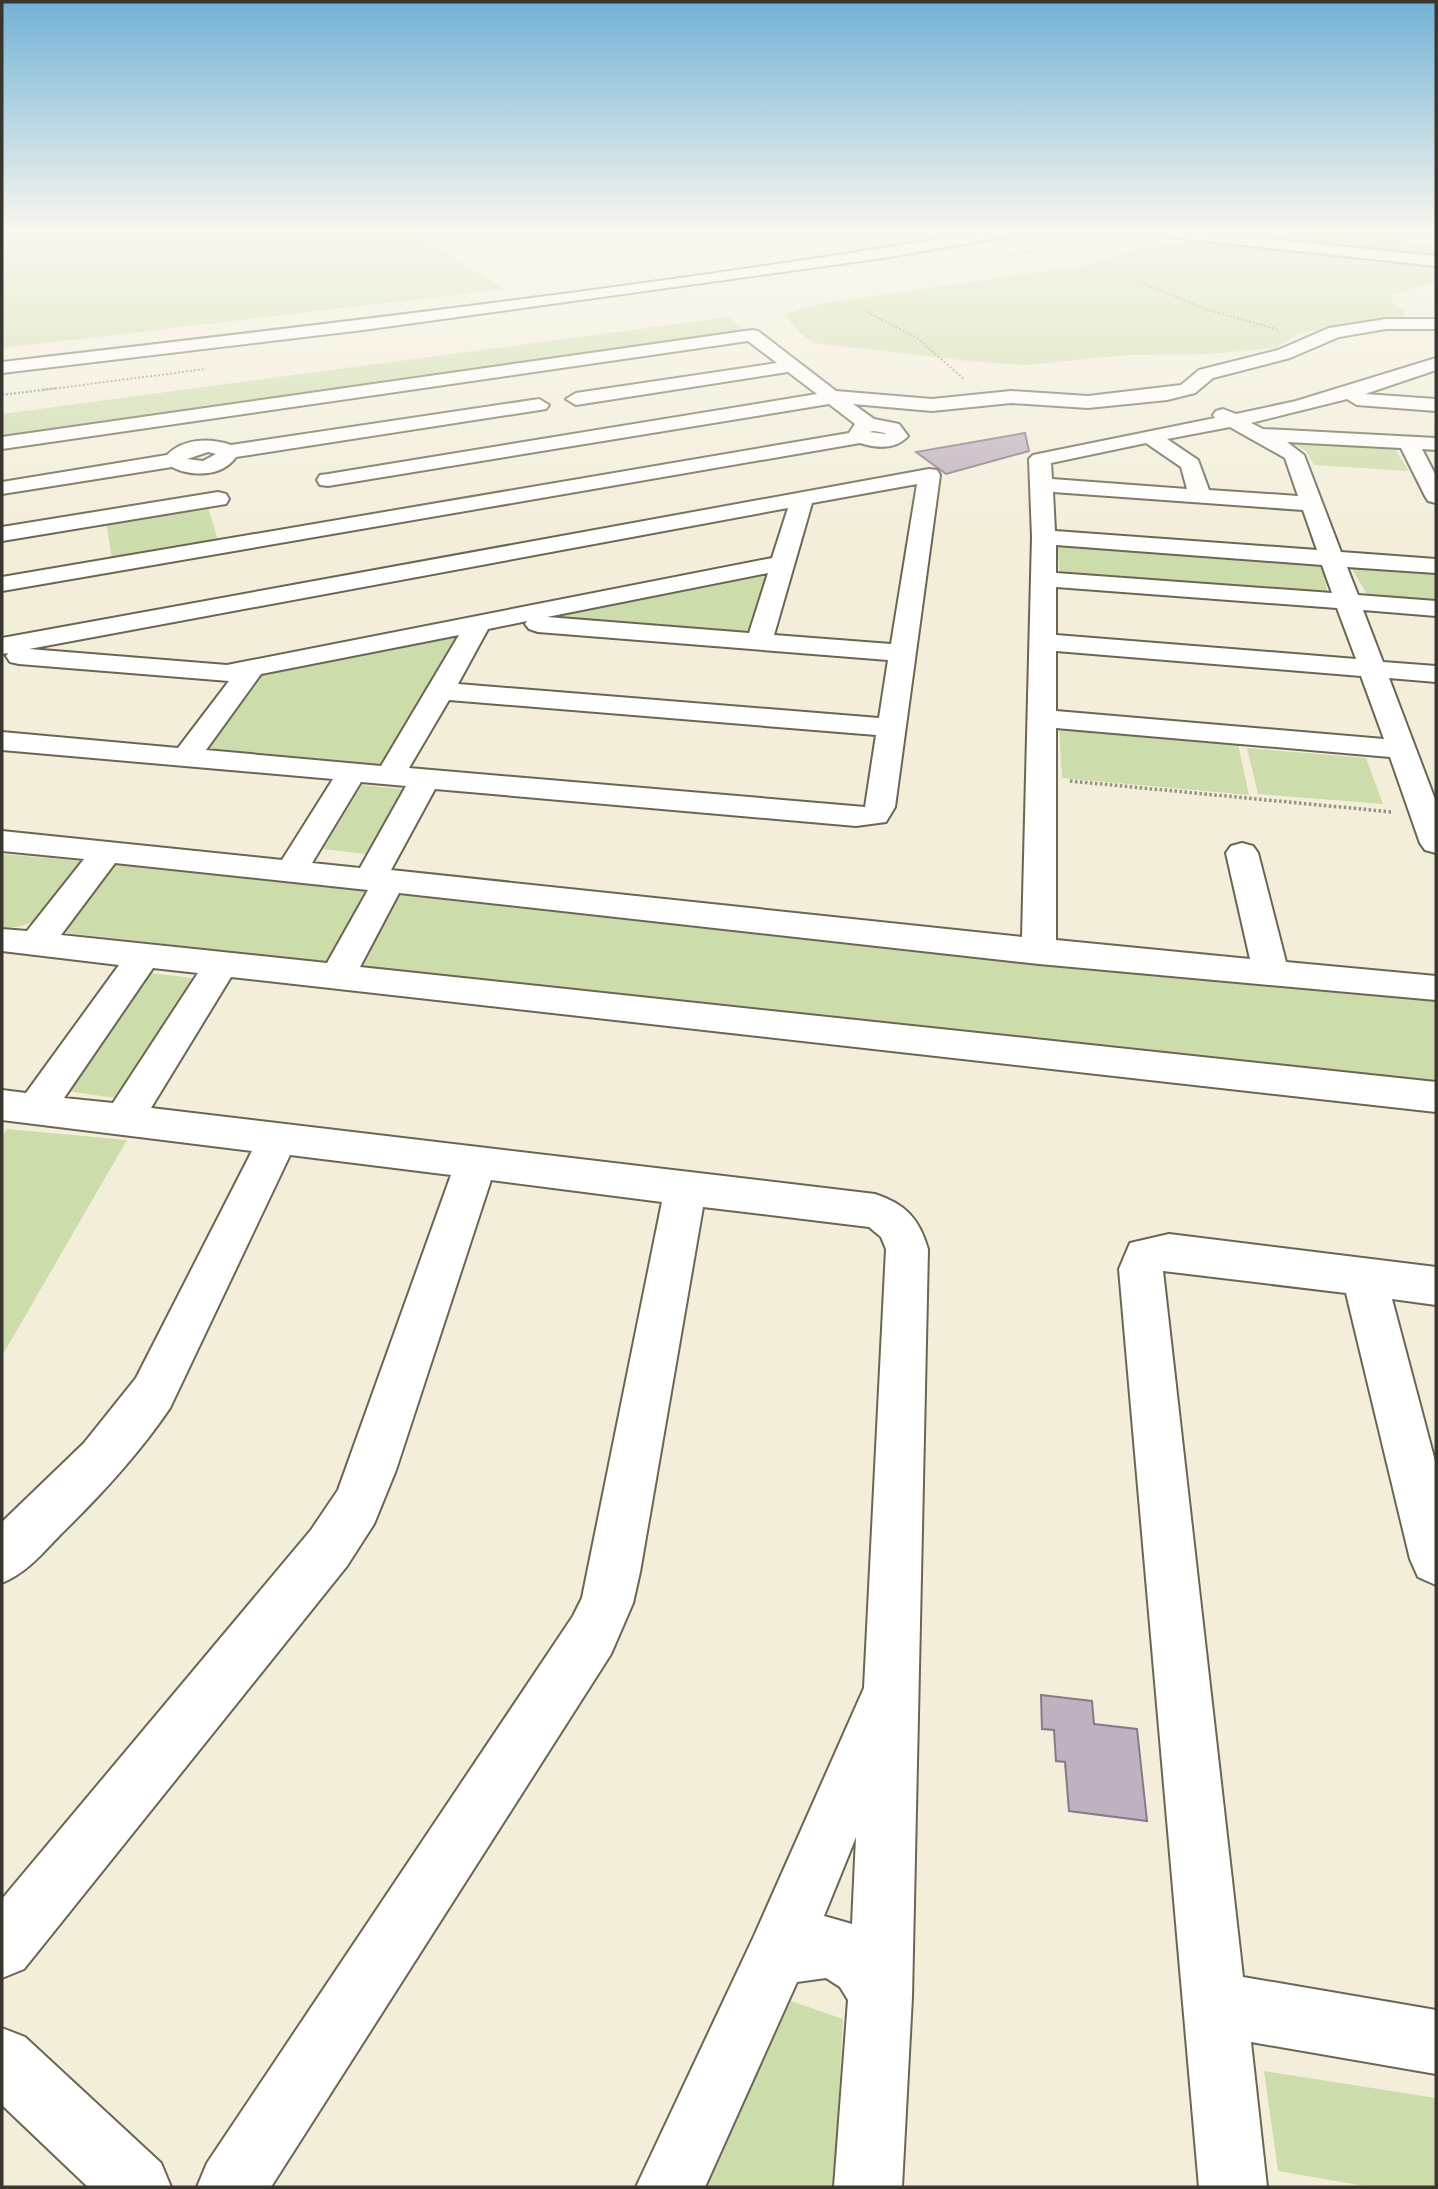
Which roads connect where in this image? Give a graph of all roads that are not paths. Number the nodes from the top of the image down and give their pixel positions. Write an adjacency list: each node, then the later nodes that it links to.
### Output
1 (284, 334): 5 (street)
2 (1335, 334): 7 (street)
3 (792, 366): 4 (street); 9 (street); 10 (street)
4 (530, 367): 10 (street); 12 (street)
5 (2, 368)
6 (1430, 371): 8 (street)
7 (1181, 391): 9 (street); 13 (street)
8 (1337, 396): 11 (street); 13 (street)
9 (833, 397): 16 (street); 22 (street)
10 (558, 404): 16 (street); 17 (street)
11 (1436, 405)
12 (186, 416): 19 (street); 21 (street)
13 (1233, 420): 14 (street); 15 (street)
14 (1261, 435): 18 (street); 30 (street)
15 (1148, 436): 24 (street); 26 (street)
16 (590, 438): 22 (street); 23 (street)
17 (309, 440): 21 (street); 23 (street)
18 (1408, 442): 20 (street); 27 (street)
19 (2, 443)
20 (1436, 444)
21 (203, 456): 25 (street); 28 (street)
22 (625, 477): 31 (street)
23 (328, 480): 31 (street)
24 (1041, 485): 26 (street); 33 (street)
25 (2, 488)
26 (1200, 496): 30 (street)
27 (1436, 496)
28 (218, 499): 32 (street); 34 (street)
29 (802, 499): 36 (street); 45 (street); 46 (street)
30 (1311, 504): 35 (street)
31 (350, 524): 34 (street)
32 (2, 534)
33 (1044, 537): 35 (street); 38 (street)
34 (232, 544): 39 (street)
35 (1330, 559): 37 (street); 40 (street)
36 (782, 563): 42 (street); 43 (street)
37 (1436, 566)
38 (1044, 579): 40 (street); 44 (street)
39 (2, 584)
40 (1346, 601): 41 (street); 49 (street)
41 (1436, 608)
42 (485, 622): 43 (street); 48 (street); 51 (street)
43 (759, 642): 46 (street)
44 (1043, 642): 49 (street); 52 (street)
45 (2, 646)
46 (903, 653): 53 (street)
47 (2, 655): 48 (street)
48 (252, 668): 56 (street)
49 (1371, 668): 50 (street); 55 (street)
50 (1436, 674)
51 (441, 691): 53 (street); 58 (street)
52 (1042, 718): 55 (street); 67 (street)
53 (891, 728): 59 (street)
54 (2, 741): 56 (street)
55 (1401, 749): 61 (street)
56 (186, 757): 57 (street)
57 (352, 772): 58 (street); 64 (street)
58 (390, 775): 59 (street)
59 (425, 779): 65 (street)
60 (2, 841): 62 (street)
61 (1436, 843)
62 (107, 851): 64 (street); 66 (street)
63 (1242, 853): 70 (street)
64 (292, 870): 65 (street)
65 (380, 878): 67 (street); 71 (street)
66 (19, 942): 68 (street)
67 (1039, 952): 70 (street)
68 (143, 956): 69 (street); 74 (street)
69 (222, 964): 71 (street); 75 (street)
70 (1270, 974): 72 (street)
71 (337, 977): 73 (street)
72 (1436, 988)
73 (1436, 1097)
74 (18, 1107): 75 (street)
75 (123, 1120): 76 (street)
76 (278, 1139): 77 (street); 81 (street)
77 (477, 1163): 78 (street); 84 (street)
78 (685, 1189): 83 (street); 91 (street)
79 (1364, 1277): 80 (street); 82 (street); 87 (street)
80 (1436, 1286)
81 (7, 1544)
82 (1436, 1559)
83 (890, 1686): 85 (street); 86 (street)
84 (2, 1947)
85 (776, 1958): 86 (street); 92 (street)
86 (880, 1997): 93 (street)
87 (1214, 2004): 88 (street); 94 (street)
88 (1436, 2042)
89 (2, 2060): 90 (street)
90 (137, 2187)
91 (231, 2187)
92 (670, 2187)
93 (868, 2187)
94 (1233, 2187)

